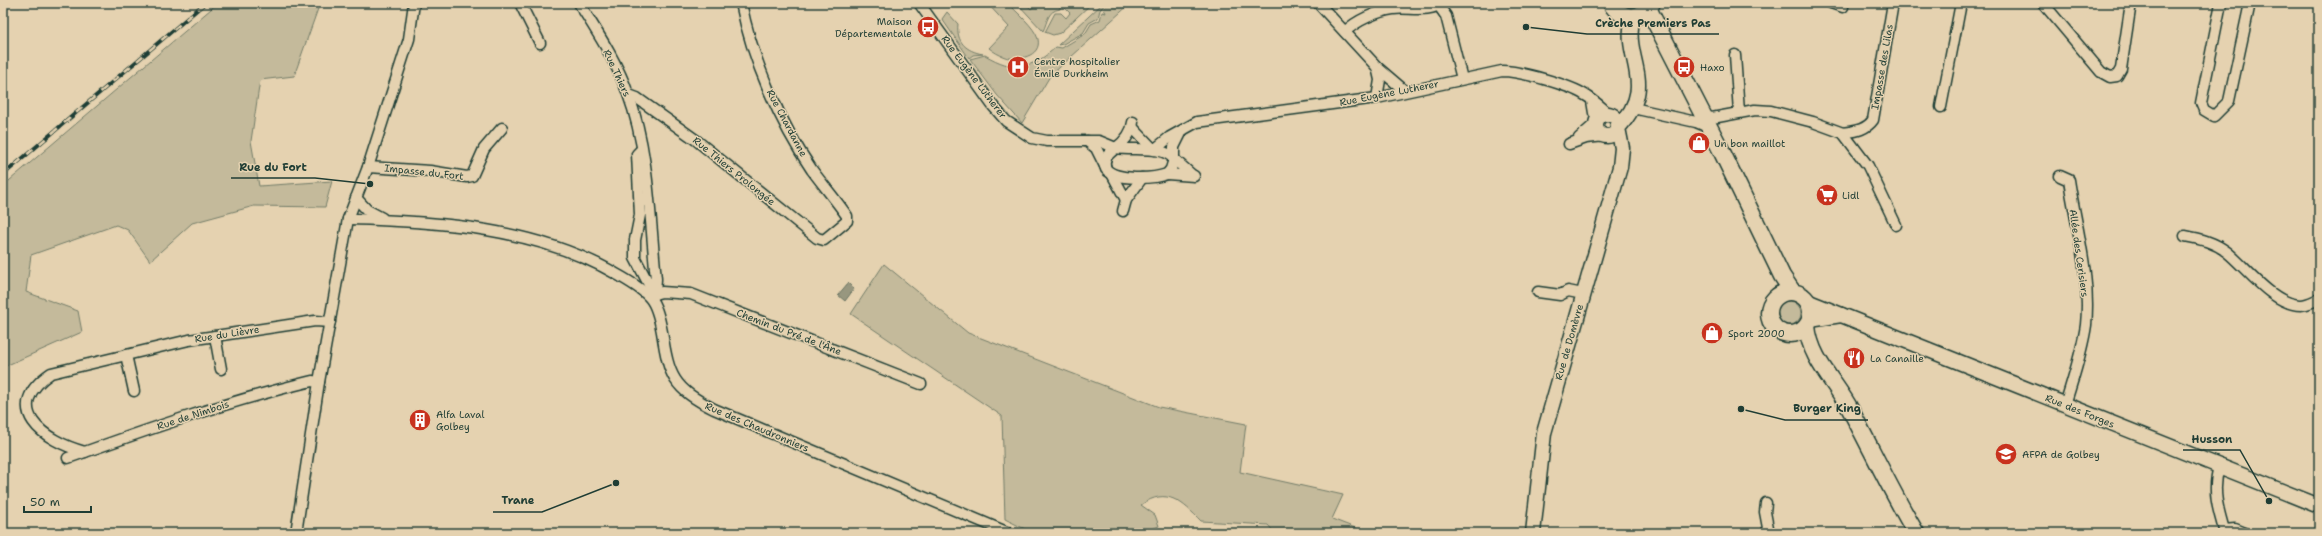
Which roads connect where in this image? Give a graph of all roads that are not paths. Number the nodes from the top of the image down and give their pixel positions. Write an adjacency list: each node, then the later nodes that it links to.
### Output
1 (414, 3): 44 (street)
2 (520, 3): 20 (street)
3 (579, 3): 25 (street, Rue Thiers)
4 (741, 3): 55 (street, Rue Chardanne)
5 (919, 3): 37 (street, Rue Eugène Lutherer)
6 (1318, 3): 19 (street)
7 (1611, 3): 18 (main road)
8 (1831, 3): 17 (street)
9 (1893, 3): 35 (street, Impasse des Lilas)
10 (1961, 3): 28 (street)
11 (2043, 3): 12 (street)
12 (2131, 3)
13 (2221, 3): 14 (street)
14 (2250, 3)
15 (1441, 4): 19 (street); 23 (street)
16 (1650, 6): 18 (main road); 31 (main road)
17 (1843, 7)
18 (1633, 17): 27 (street)
19 (1345, 32): 22 (street)
20 (540, 44)
21 (1735, 55): 29 (street)
22 (1377, 67): 24 (street); 26 (street)
23 (1462, 79): 24 (street, Rue Eugène Lutherer); 30 (street, Rue Eugène Lutherer)
24 (1405, 91): 26 (street, Rue Eugène Lutherer)
25 (629, 95): 39 (street, Rue Thiers); 55 (street, Rue Thiers Prolongée)
26 (1377, 98): 34 (street, Rue Eugène Lutherer)
27 (1633, 106): 30 (street); 31 (street); 33 (street)
28 (1941, 107)
29 (1739, 112): 31 (street); 35 (street)
30 (1601, 118): 33 (street); 36 (street); 36 (street)
31 (1706, 122): 57 (main road)
32 (502, 128): 44 (street, Impasse du Fort)
33 (1618, 128): 36 (street); 41 (street, Rue de Domèvre)
34 (1182, 131): 40 (street, Rue Eugène Lutherer); 42 (street)
35 (1843, 133): 54 (street)
36 (1605, 136): 41 (street)
37 (1087, 141): 38 (street, Rue Eugène Lutherer); 43 (street)
38 (1116, 148): 40 (street, Rue Eugène Lutherer); 40 (street); 43 (street)
39 (641, 150): 61 (street, Rue Thiers); 61 (street, Rue Thiers)
40 (1154, 150): 42 (street)
41 (1621, 155): 60 (street, Rue de Domèvre)
42 (1174, 159): 46 (street); 46 (street)
43 (1105, 166): 45 (street)
44 (368, 167): 49 (street)
45 (1112, 174): 48 (street); 50 (street)
46 (1167, 174): 48 (street)
47 (2060, 176): 76 (street, Allée des Cerisiers)
48 (1142, 178): 50 (street)
49 (356, 198): 52 (street); 53 (street)
50 (1126, 200): 51 (street)
51 (1122, 211)
52 (348, 219): 53 (street); 66 (street)
53 (383, 219): 61 (street)
54 (1896, 225)
55 (837, 230)
56 (2185, 236): 63 (street)
57 (1768, 247): 58 (main road); 62 (main road)
58 (1792, 291): 62 (main road); 64 (main road)
59 (1538, 292): 60 (street)
60 (1583, 294): 86 (street, Rue de Domèvre)
61 (652, 296): 74 (street, Chemin du Pré de l'Âne); 85 (street, Rue des Chaudronniers)
62 (1774, 299): 68 (main road)
63 (2319, 299)
64 (1808, 302): 65 (street, Rue des Forges); 67 (main road)
65 (1841, 315): 67 (street); 76 (street, Rue des Forges)
66 (330, 322): 69 (street, Rue du Lièvre); 73 (street)
67 (1808, 323): 68 (main road); 72 (main road)
68 (1785, 333): 72 (main road)
69 (216, 336): 70 (street, Rue du Lièvre); 71 (street)
70 (126, 355): 75 (street); 77 (street, Rue du Lièvre)
71 (221, 369)
72 (1823, 370): 81 (main road)
73 (319, 382): 77 (street, Rue de Nimbois); 84 (street)
74 (921, 384)
75 (134, 391)
76 (2064, 405): 79 (street, Rue des Forges)
77 (85, 452): 78 (street, Rue de Nimbois)
78 (68, 458)
79 (2219, 467): 82 (street, Rue des Forges); 83 (street)
80 (1766, 502): 87 (street)
81 (1900, 505): 88 (main road); 89 (main road)
82 (2319, 506)
83 (2225, 531): 90 (street)
84 (296, 533)
85 (1009, 533)
86 (1533, 533)
87 (1769, 533)
88 (1912, 533)
89 (1916, 533)
90 (2246, 533)

